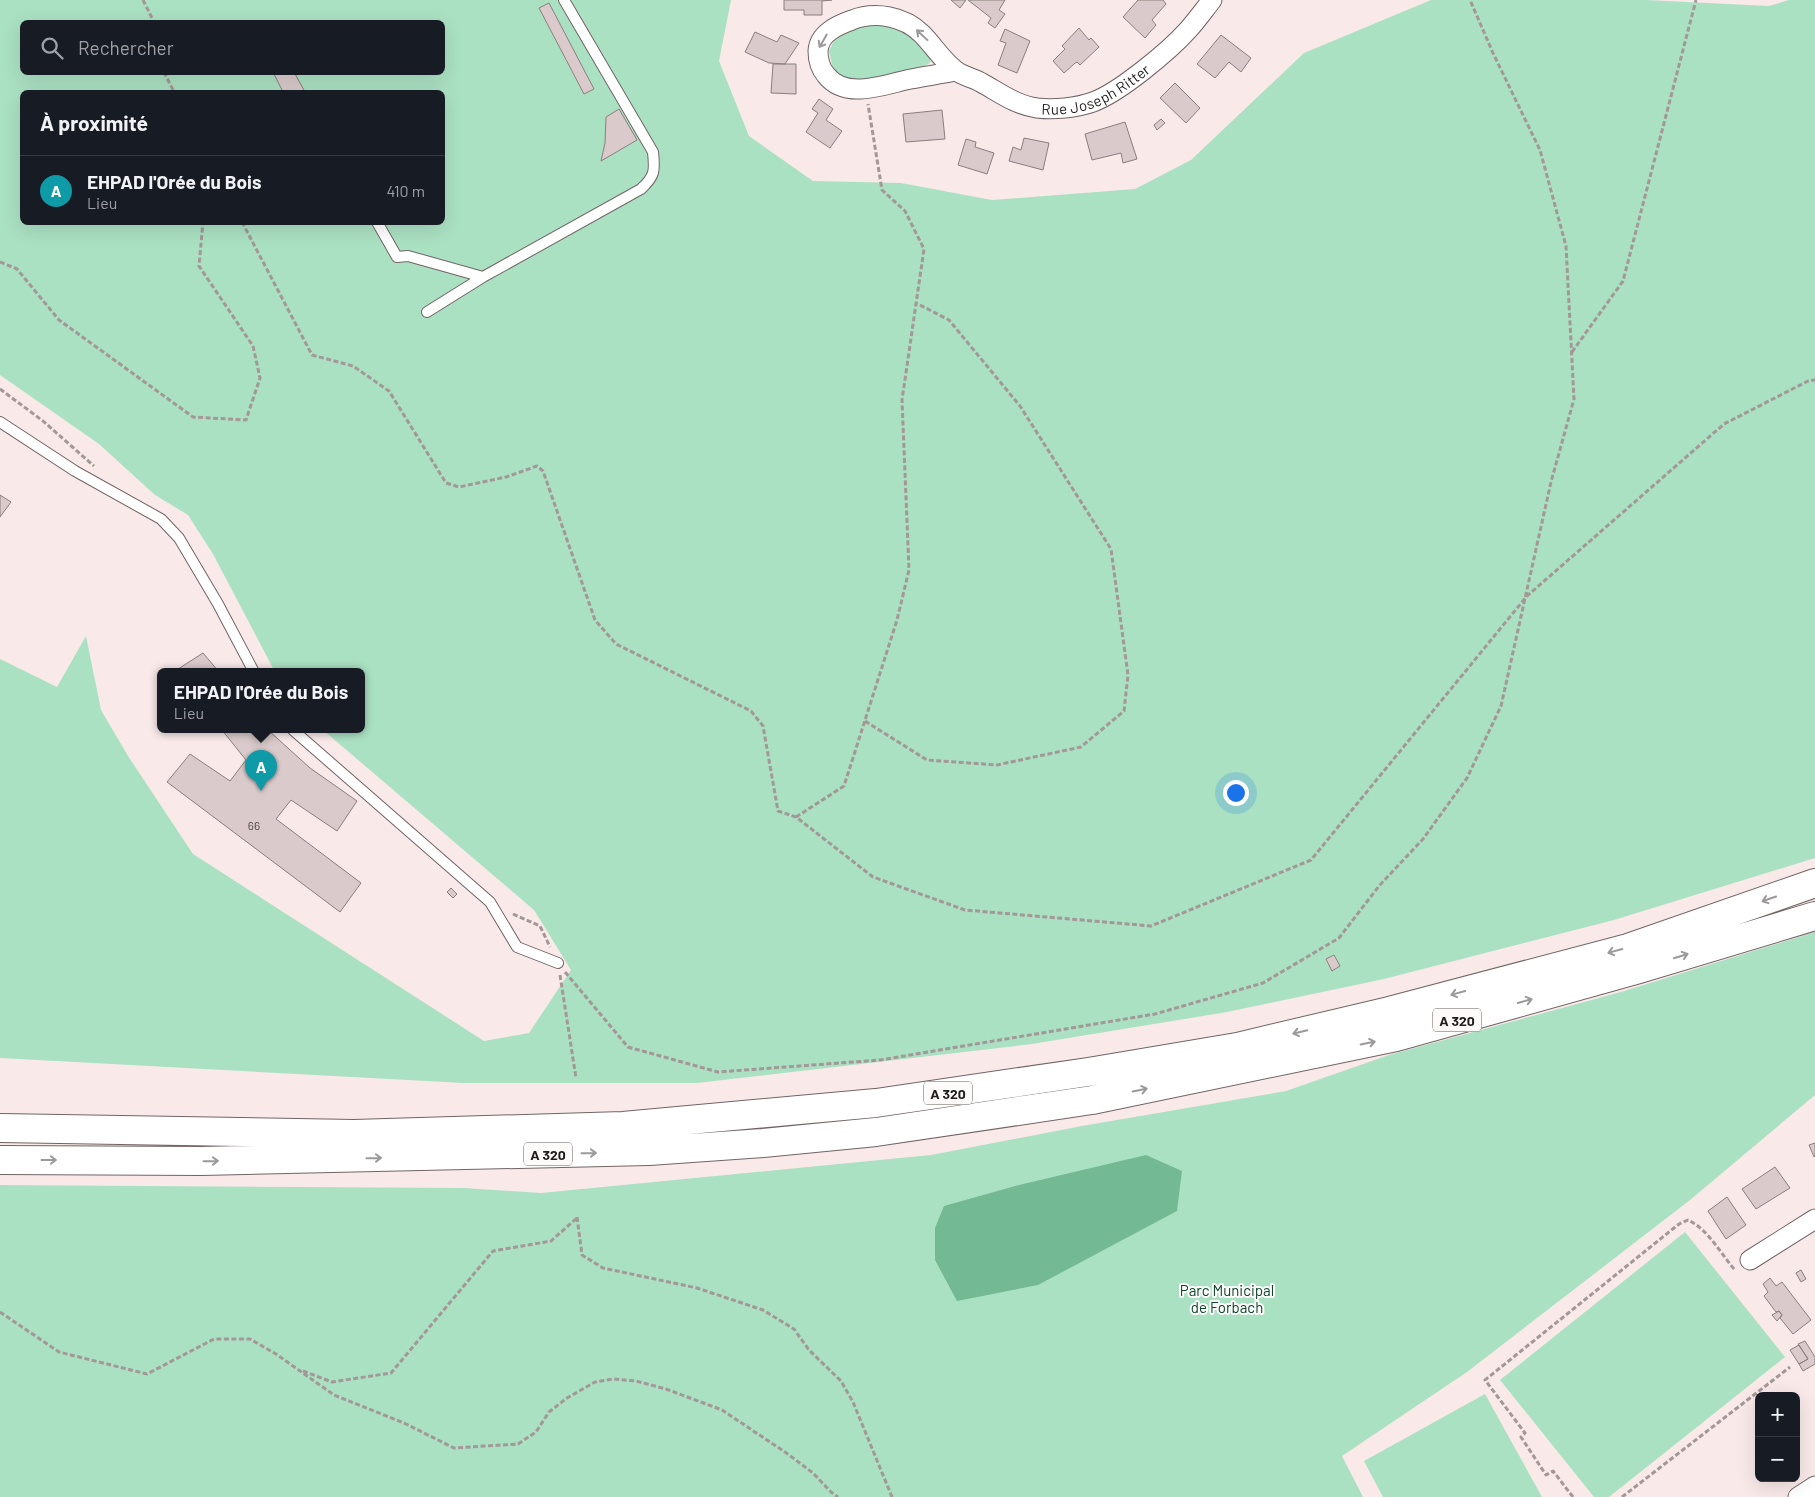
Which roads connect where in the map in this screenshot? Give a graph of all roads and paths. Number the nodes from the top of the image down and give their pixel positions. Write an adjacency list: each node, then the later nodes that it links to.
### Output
1 (143, 0): 7 (path)
2 (564, 0): 16 (lane)
3 (1212, 0): 8 (street, Rue Joseph Ritter)
4 (1470, 0): 19 (path)
5 (1696, 0): 19 (path)
6 (862, 8): 8 (street, Rue Joseph Ritter, one-way to 6); 10 (street, Rue Joseph Ritter, one-way to 10)
7 (153, 20)
8 (955, 71): 10 (street, Rue Joseph Ritter)
9 (166, 75): 11 (path)
10 (866, 89): 17 (path)
11 (173, 90)
12 (203, 225): 15 (path)
13 (244, 225): 28 (path)
14 (379, 225): 16 (lane)
15 (0, 262)
16 (483, 277): 18 (lane)
17 (916, 303): 26 (path); 26 (path)
18 (427, 312)
19 (1572, 353): 24 (path)
20 (1815, 380): 24 (path)
21 (0, 388): 23 (path)
22 (0, 422): 25 (lane)
23 (101, 470)
24 (1526, 596): 28 (path); 31 (path)
25 (252, 668)
26 (864, 721): 28 (path)
27 (296, 733): 31 (lane)
28 (796, 817)
29 (1815, 883): 35 (highway, A 320, one-way to 35)
30 (1815, 916): 36 (highway, A 320, one-way to 30)
31 (558, 963): 32 (path)
32 (576, 1078)
33 (0, 1120): 35 (highway)
34 (0, 1128): 35 (highway, A 320)
35 (56, 1130)
36 (0, 1160)
37 (1815, 1218): 38 (street)
38 (1750, 1260): 45 (path)
39 (0, 1312): 41 (path)
40 (1790, 1367): 46 (path)
41 (298, 1368): 43 (path); 44 (path)
42 (1815, 1486): 47 (street)
43 (838, 1497)
44 (892, 1497)
45 (1573, 1497)
46 (1622, 1497)
47 (1798, 1497)

